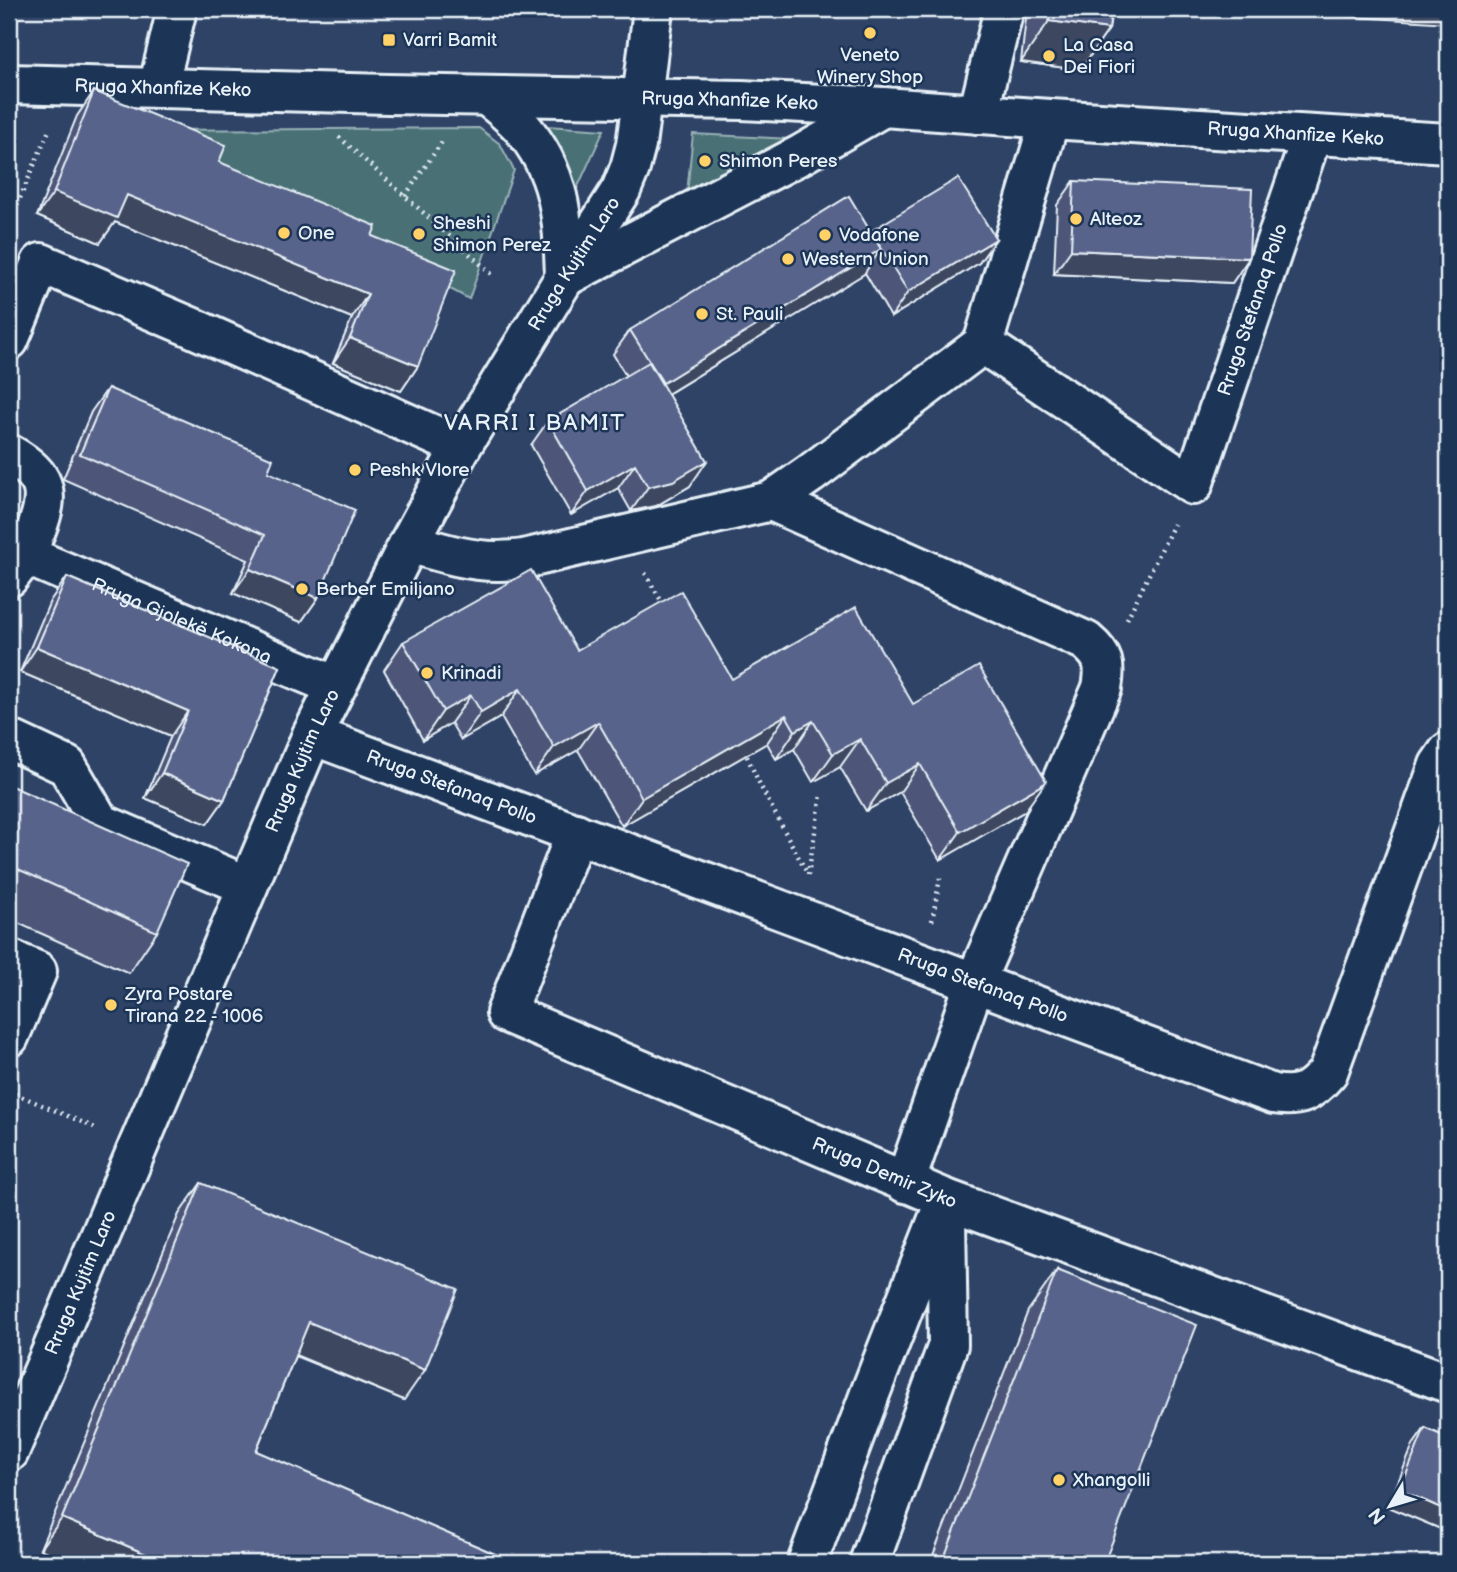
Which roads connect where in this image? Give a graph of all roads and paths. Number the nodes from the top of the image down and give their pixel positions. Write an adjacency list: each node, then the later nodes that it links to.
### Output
1 (177, 9): 6 (street)
2 (653, 9): 8 (street, Rruga Kujtim Laro)
3 (1004, 9): 10 (street)
4 (9, 84): 5 (street, Rruga Xhanfize Keko)
5 (68, 86): 6 (street, Rruga Xhanfize Keko); 17 (path)
6 (158, 88): 7 (street, Rruga Xhanfize Keko)
7 (487, 96): 8 (street, Rruga Xhanfize Keko); 19 (street)
8 (642, 99): 9 (street, Rruga Xhanfize Keko); 19 (street, Rruga Kujtim Laro)
9 (883, 107): 10 (street, Rruga Xhanfize Keko); 19 (street)
10 (978, 114): 11 (street, Rruga Xhanfize Keko)
11 (1050, 119): 14 (street, Rruga Xhanfize Keko); 21 (street)
12 (450, 131): 16 (path)
13 (335, 133): 16 (path)
14 (1312, 135): 15 (street, Rruga Xhanfize Keko); 24 (street, Rruga Stefanaq Pollo)
15 (1448, 143)
16 (405, 196): 18 (path)
17 (9, 224)
18 (494, 276)
19 (565, 277): 22 (street, Rruga Kujtim Laro)
20 (9, 340): 22 (street)
21 (983, 344): 24 (street); 25 (street)
22 (461, 447): 27 (street, Rruga Kujtim Laro)
23 (9, 454): 28 (street, Rruga Gjolekë Kokona)
24 (1193, 485): 30 (path)
25 (771, 501): 26 (street); 30 (street)
26 (623, 536): 27 (street); 29 (path)
27 (409, 544): 31 (street, Rruga Kujtim Laro)
28 (17, 566): 31 (street, Rruga Gjolekë Kokona)
29 (663, 604)
30 (1104, 665): 42 (street)
31 (336, 686): 32 (street, Rruga Kujtim Laro)
32 (312, 736): 37 (street, Rruga Stefanaq Pollo); 39 (street, Rruga Kujtim Laro)
33 (9, 739): 39 (street)
34 (740, 741): 38 (path)
35 (1448, 752): 42 (street, Rruga Stefanaq Pollo)
36 (821, 795): 38 (path)
37 (576, 833): 40 (street, Rruga Stefanaq Pollo); 46 (street, Rruga Demir Zyko)
38 (808, 875): 40 (path)
39 (248, 886): 45 (street, Rruga Kujtim Laro)
40 (799, 917): 42 (street, Rruga Stefanaq Pollo)
41 (9, 959): 43 (street)
42 (975, 982): 46 (street)
43 (9, 1037)
44 (9, 1091): 45 (path)
45 (138, 1146): 49 (street, Rruga Kujtim Laro)
46 (905, 1183): 47 (street, Rruga Demir Zyko)
47 (946, 1199): 48 (street, Rruga Demir Zyko); 50 (street); 51 (street)
48 (1448, 1383)
49 (13, 1429)
50 (807, 1563)
51 (869, 1563)

